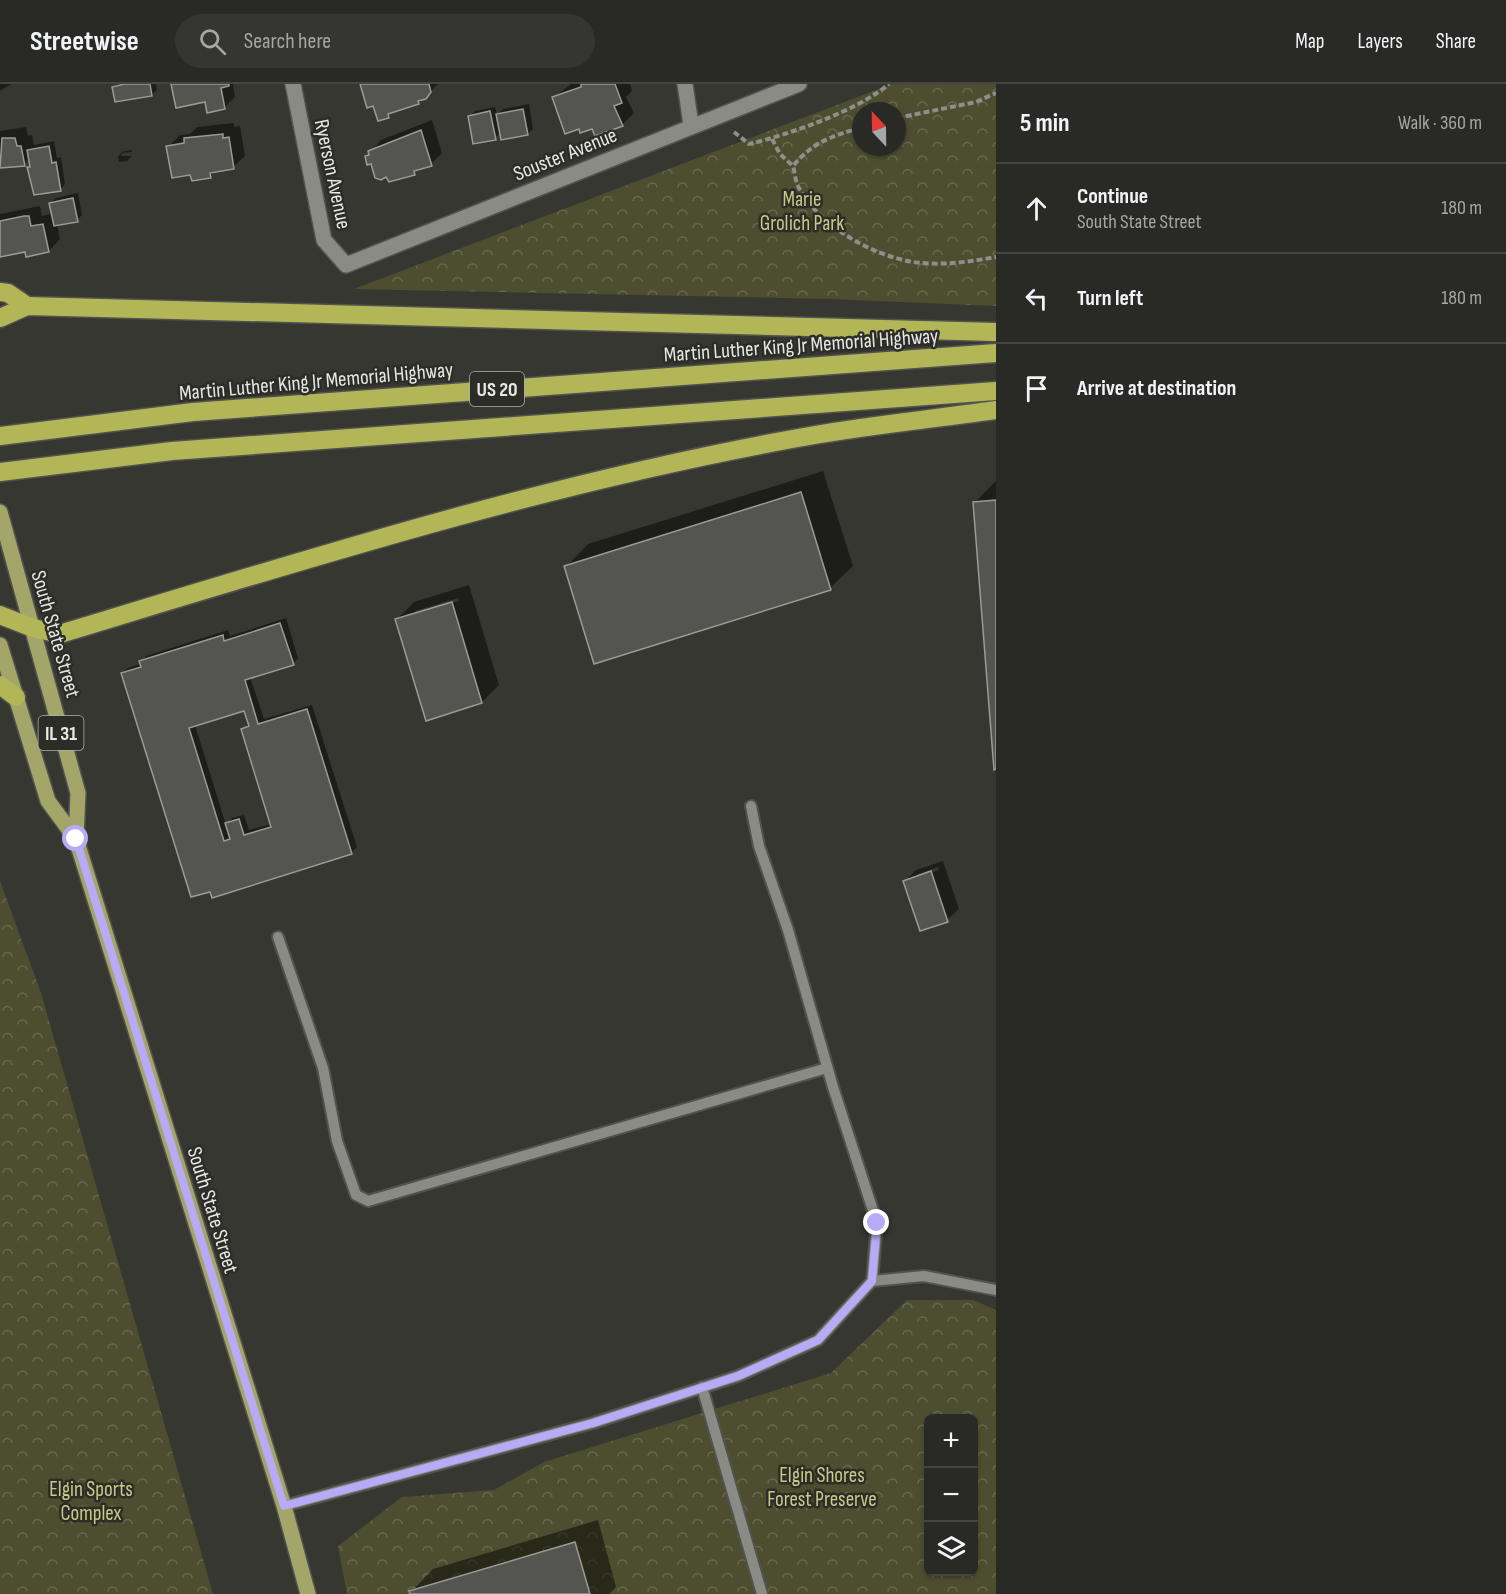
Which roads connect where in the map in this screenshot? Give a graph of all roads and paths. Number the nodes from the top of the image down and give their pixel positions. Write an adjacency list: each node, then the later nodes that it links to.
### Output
1 (293, 84): 13 (street, Ryerson Avenue)
2 (685, 84): 7 (street)
3 (799, 84): 7 (street, Souster Avenue)
4 (889, 84): 10 (path)
5 (996, 93): 6 (path)
6 (906, 116)
7 (691, 126): 13 (street, Souster Avenue)
8 (733, 129): 10 (path)
9 (852, 130): 11 (path)
10 (772, 139): 11 (path)
11 (793, 166): 12 (path)
12 (996, 257)
13 (346, 265)
14 (0, 292): 15 (highway)
15 (27, 306): 16 (highway); 17 (highway)
16 (0, 318)
17 (996, 332)
18 (996, 353): 21 (highway, Martin Luther King Jr Memorial Highway / US 20)
19 (996, 391): 22 (highway, US 20)
20 (996, 410): 25 (highway)
21 (0, 436)
22 (0, 471)
23 (0, 512): 25 (main road, South State Street / IL 31)
24 (0, 615): 25 (highway)
25 (33, 628): 30 (main road, South State Street / IL 31)
26 (0, 645): 28 (main road, South State Street / IL 31)
27 (0, 685): 28 (highway)
28 (16, 697): 30 (main road, South State Street / IL 31)
29 (751, 806): 32 (lane)
30 (76, 839): 36 (main road, South State Street / IL 31)
31 (278, 936): 32 (lane)
32 (827, 1068): 33 (lane)
33 (872, 1281): 34 (lane); 35 (lane)
34 (996, 1290)
35 (702, 1387): 36 (lane); 38 (lane)
36 (284, 1506): 37 (main road, South State Street / IL 31)
37 (308, 1594)
38 (762, 1594)

